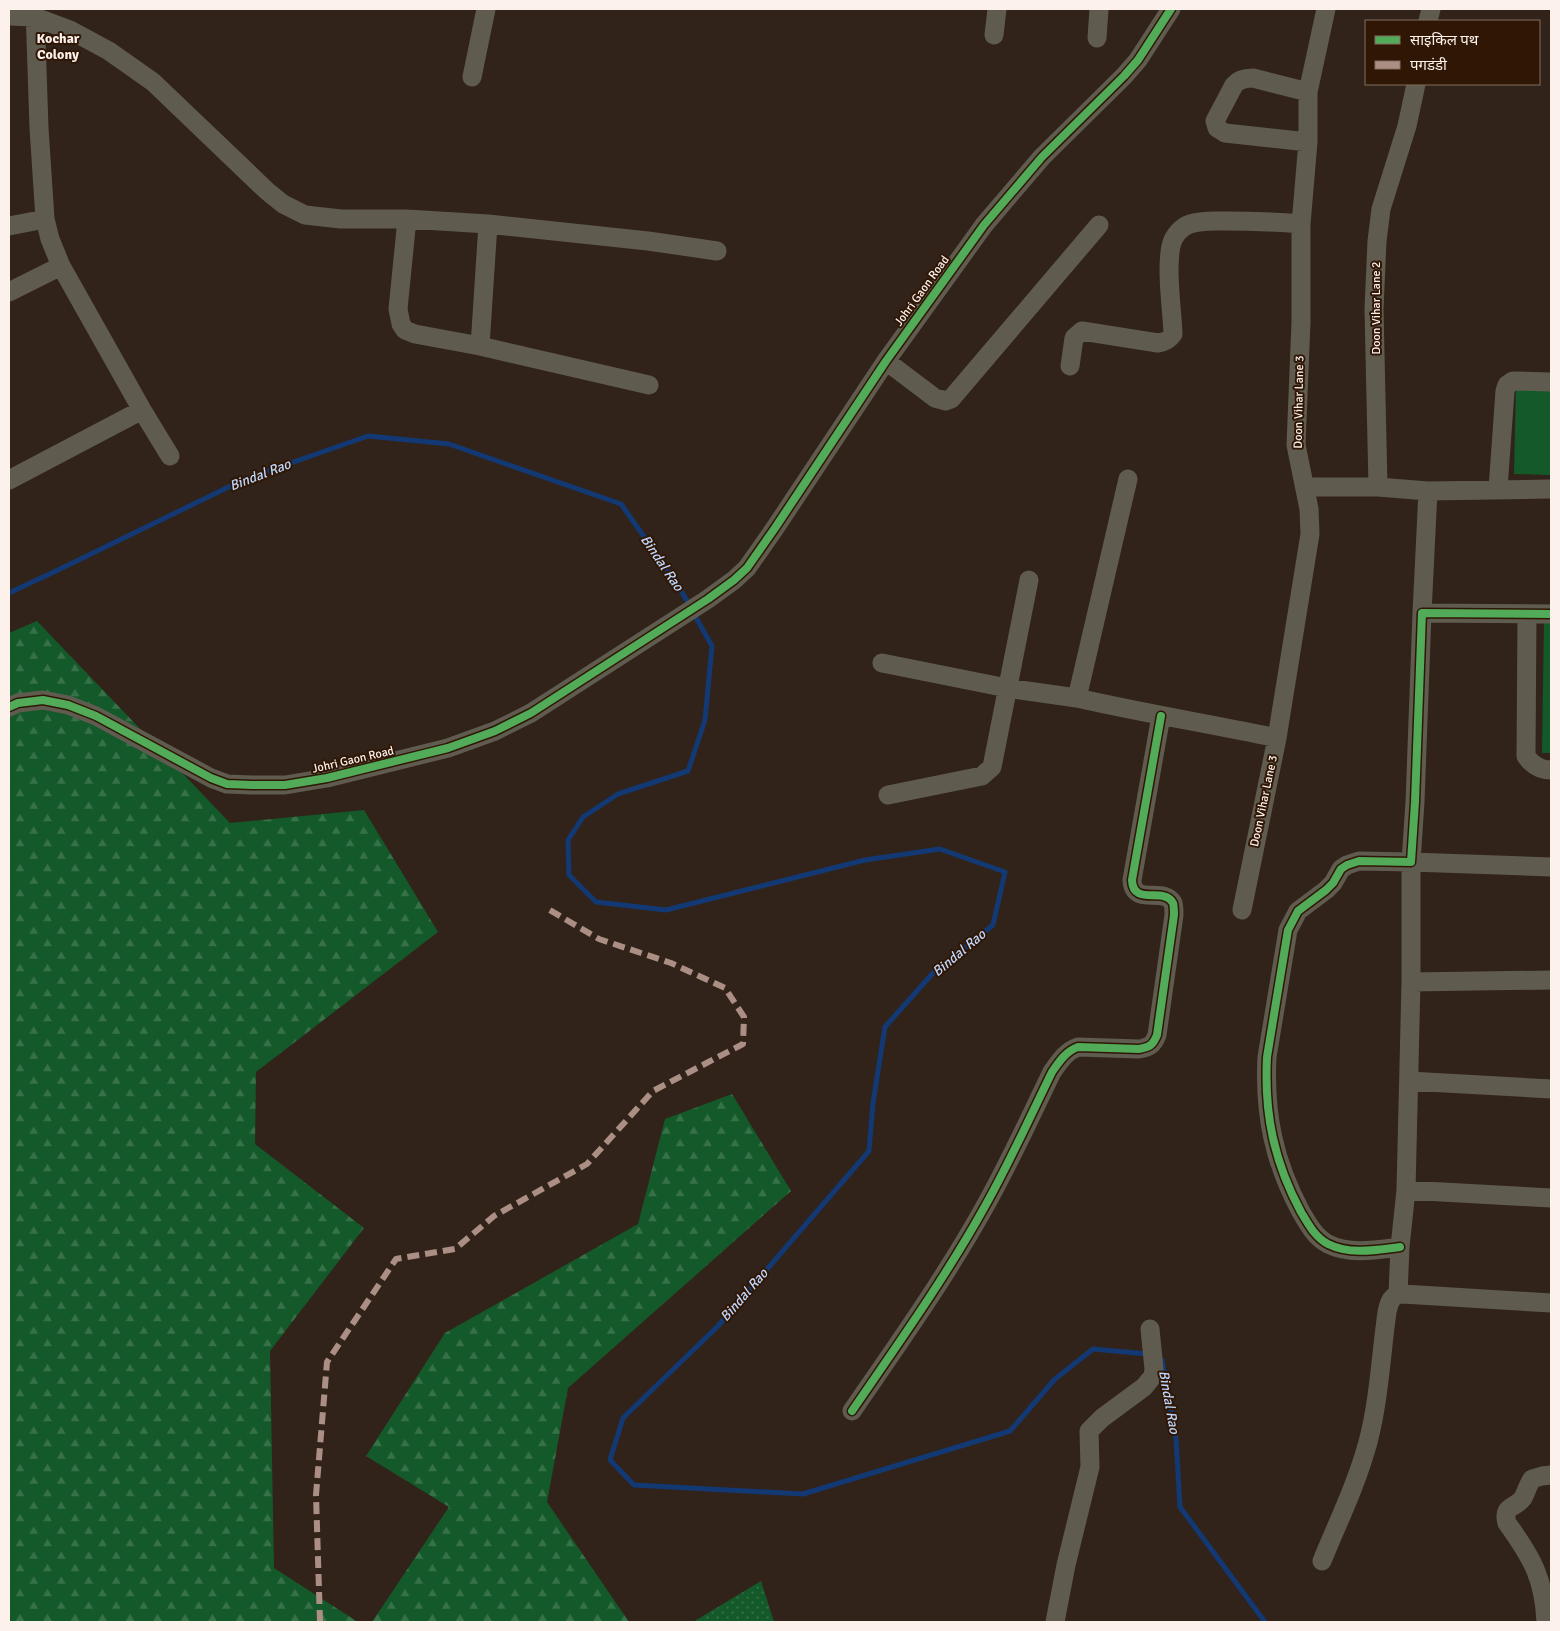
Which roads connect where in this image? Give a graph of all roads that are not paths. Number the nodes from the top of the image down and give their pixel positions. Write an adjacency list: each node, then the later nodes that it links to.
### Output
1 (486, 9): 10 (street)
2 (997, 9): 8 (street)
3 (1099, 9): 9 (street)
4 (1171, 9): 24 (street, Johri Gaon Road)
5 (1326, 9): 12 (street, Doon Vihar Lane 3)
6 (35, 13): 7 (street); 14 (street); 15 (street)
7 (9, 16)
8 (994, 35)
9 (1097, 38)
10 (472, 76)
11 (1416, 85): 33 (street, Doon Vihar Lane 2)
12 (1308, 92): 13 (street, Doon Vihar Lane 3); 13 (street)
13 (1308, 142): 17 (street, Doon Vihar Lane 3)
14 (45, 219): 19 (street); 21 (street)
15 (407, 219): 16 (street); 23 (street)
16 (488, 224): 20 (street); 23 (street)
17 (1301, 224): 25 (street); 32 (street, Doon Vihar Lane 3)
18 (1099, 225): 24 (street)
19 (9, 226)
20 (717, 251)
21 (61, 266): 22 (street); 28 (street)
22 (9, 292)
23 (480, 346): 27 (street)
24 (886, 362): 44 (street, Johri Gaon Road)
25 (1070, 366)
26 (1551, 382): 34 (street)
27 (649, 385)
28 (142, 410): 29 (street); 30 (street)
29 (170, 456)
30 (9, 480)
31 (1128, 480): 43 (street)
32 (1305, 487): 33 (street); 46 (street, Doon Vihar Lane 3)
33 (1378, 487): 36 (street)
34 (1498, 489): 35 (street); 36 (street)
35 (1551, 489)
36 (1428, 491): 38 (street)
37 (1029, 580): 42 (street)
38 (1422, 613): 39 (street); 49 (street)
39 (1527, 614): 40 (street); 47 (street)
40 (1551, 614)
41 (882, 662): 42 (street)
42 (1007, 688): 43 (street); 48 (street)
43 (1077, 698): 45 (street)
44 (9, 707)
45 (1161, 716): 46 (street); 62 (street)
46 (1277, 738): 51 (street, Doon Vihar Lane 3)
47 (1551, 770)
48 (888, 795)
49 (1411, 862): 50 (street); 53 (street); 58 (street)
50 (1551, 867)
51 (1242, 910)
52 (1551, 980): 53 (street)
53 (1411, 982): 54 (street)
54 (1409, 1081): 55 (street); 56 (street)
55 (1551, 1088)
56 (1406, 1190): 57 (street); 58 (street)
57 (1551, 1198)
58 (1400, 1247): 59 (street)
59 (1398, 1294): 60 (street); 64 (street)
60 (1551, 1303)
61 (1150, 1329): 65 (street)
62 (852, 1411)
63 (1551, 1475): 66 (street)
64 (1322, 1561)
65 (1055, 1622)
66 (1546, 1622)

